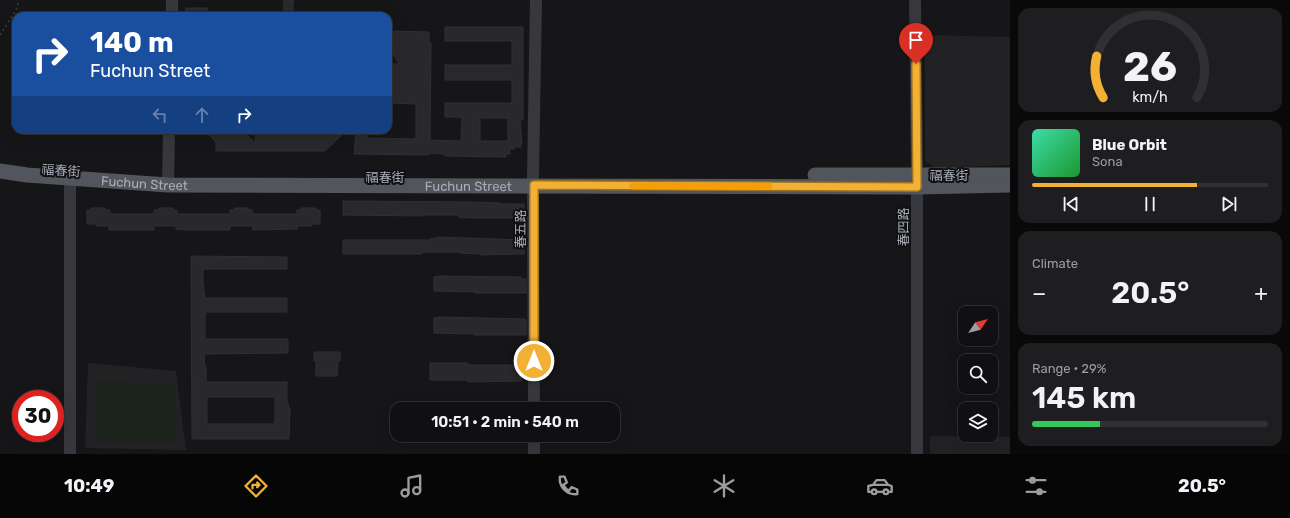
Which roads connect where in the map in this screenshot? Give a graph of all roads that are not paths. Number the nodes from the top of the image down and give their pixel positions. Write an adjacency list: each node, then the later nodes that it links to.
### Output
1 (172, 0): 4 (street)
2 (536, 0): 11 (street, 春五路)
3 (915, 0): 12 (street, 春四路)
4 (172, 12)
5 (169, 134): 10 (street)
6 (0, 163): 8 (main road, 福春街)
7 (0, 171): 8 (main road)
8 (70, 175): 10 (main road, 福春街); 16 (street)
9 (1010, 175): 12 (main road, 福春街)
10 (168, 181): 11 (main road, 福春街)
11 (533, 181): 12 (main road, 福春街); 14 (street, 春五路)
12 (917, 181): 13 (main road); 18 (street, 春四路)
13 (1010, 185)
14 (534, 402)
15 (534, 442): 17 (street)
16 (70, 454)
17 (534, 454)
18 (917, 454)

